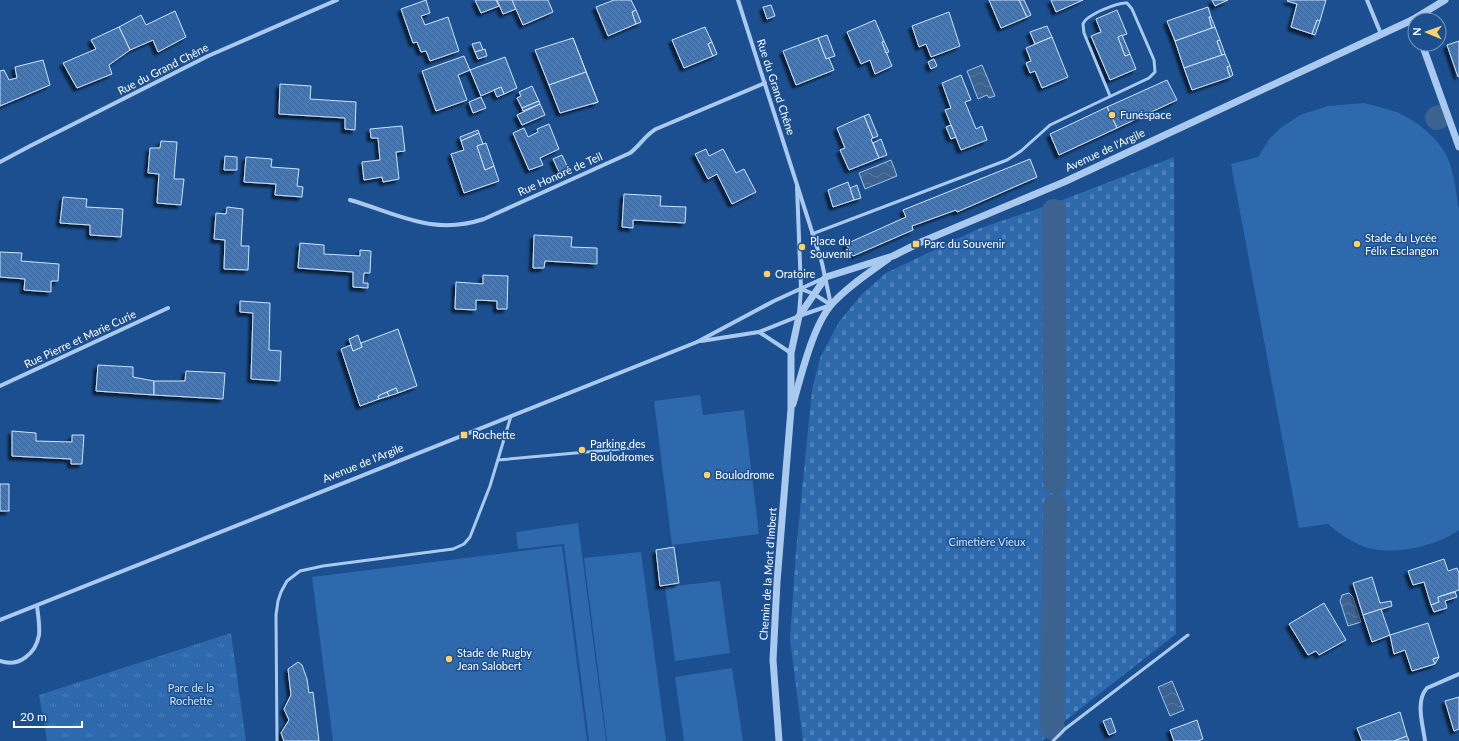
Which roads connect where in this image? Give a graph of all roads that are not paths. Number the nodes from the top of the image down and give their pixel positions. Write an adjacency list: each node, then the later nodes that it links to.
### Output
1 (337, 0): 12 (street, Rue du Grand Chêne)
2 (738, 0): 9 (street, Rue du Grand Chêne)
3 (1367, 0): 7 (street)
4 (1446, 0): 5 (street, Avenue de l'Argile)
5 (1426, 12)
6 (1407, 22): 7 (street, Avenue de l'Argile)
7 (1381, 34): 16 (street, Avenue de l'Argile)
8 (1425, 52): 11 (street)
9 (765, 83): 13 (street, Rue du Grand Chêne); 14 (street, Rue Honoré de Teil)
10 (1110, 96): 10 (lane); 15 (lane)
11 (1459, 147)
12 (0, 162)
13 (796, 181): 15 (street); 18 (street)
14 (350, 200)
15 (812, 234): 17 (street)
16 (893, 256): 17 (street, Avenue de l'Argile); 20 (street, Avenue de l'Argile)
17 (826, 277): 18 (street, Avenue de l'Argile); 19 (street); 20 (street)
18 (801, 289): 19 (street); 22 (street); 24 (street, Avenue de l'Argile)
19 (814, 294): 20 (street); 22 (street)
20 (831, 305): 22 (street, Avenue de l'Argile); 27 (street, Chemin de la Mort d'Imbert)
21 (168, 308): 26 (street, Rue Pierre et Marie Curie)
22 (798, 316): 23 (street, Avenue de l'Argile); 25 (street, Chemin de la Mort d'Imbert)
23 (759, 332): 24 (street, Avenue de l'Argile); 25 (street)
24 (697, 342): 28 (street, Avenue de l'Argile)
25 (791, 354): 27 (street, Chemin de la Mort d'Imbert)
26 (0, 386)
27 (792, 409): 37 (street, Chemin de la Mort d'Imbert)
28 (511, 416): 30 (lane); 31 (street, Avenue de l'Argile)
29 (643, 447): 30 (lane)
30 (498, 460): 36 (lane)
31 (37, 606): 32 (street, Avenue de l'Argile); 34 (street)
32 (0, 620)
33 (1188, 635): 38 (lane)
34 (0, 661)
35 (1459, 674): 39 (street)
36 (277, 741)
37 (779, 741)
38 (1053, 741)
39 (1425, 741)

